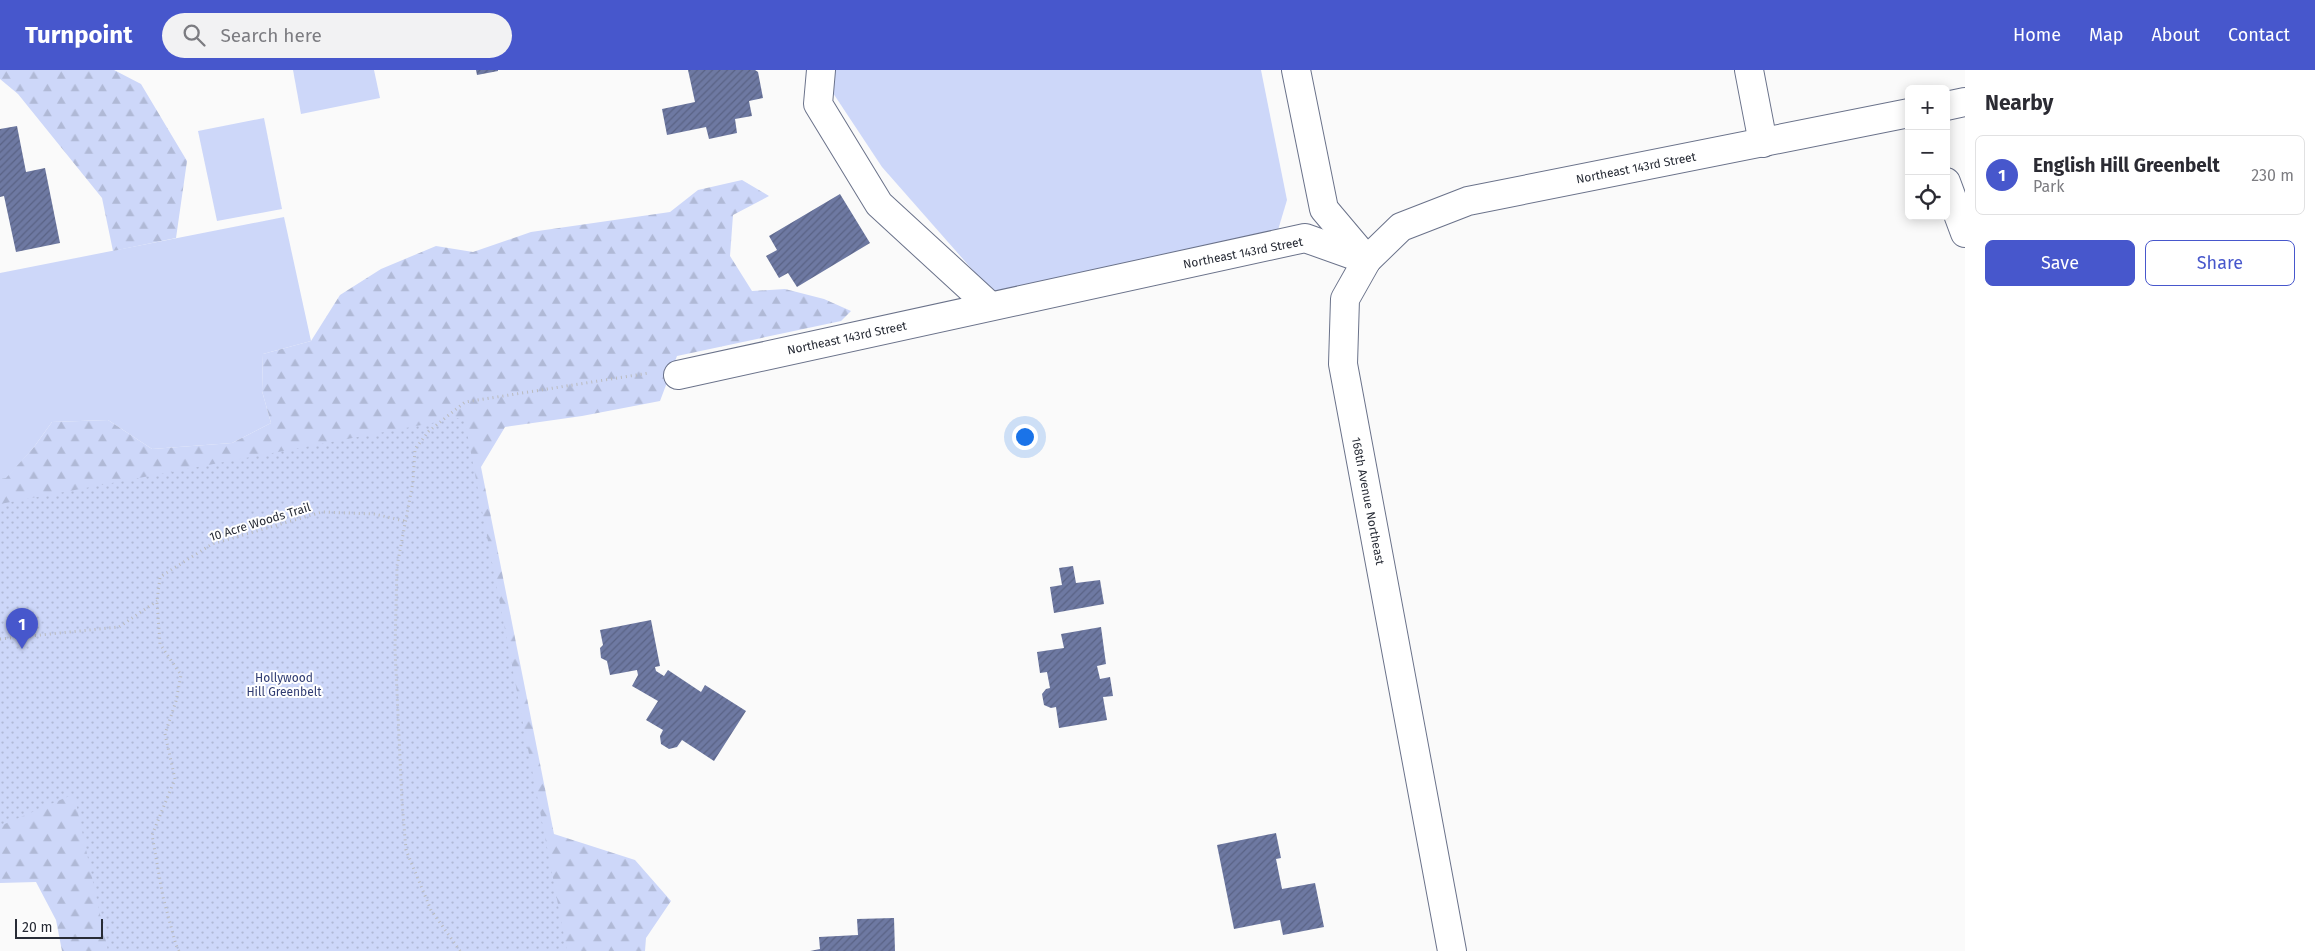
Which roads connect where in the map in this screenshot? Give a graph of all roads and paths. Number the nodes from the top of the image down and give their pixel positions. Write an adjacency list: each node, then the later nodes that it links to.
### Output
1 (821, 70): 11 (street)
2 (1296, 70): 10 (street)
3 (1749, 70): 7 (street)
4 (1965, 102): 5 (street)
5 (1950, 105)
6 (1905, 114): 7 (street, Northeast 143rd Street)
7 (1763, 143): 10 (street, Northeast 143rd Street)
8 (1950, 193): 9 (street)
9 (1965, 233)
10 (1367, 260): 11 (street, Northeast 143rd Street); 18 (street, 168th Avenue Northeast)
11 (990, 306): 12 (street, Northeast 143rd Street)
12 (678, 375): 13 (path)
13 (405, 521): 14 (path, 10 Acre Woods Trail); 17 (path)
14 (157, 601): 15 (path); 16 (path, 10 Acre Woods Trail)
15 (0, 639)
16 (179, 951)
17 (460, 951)
18 (1452, 951)

